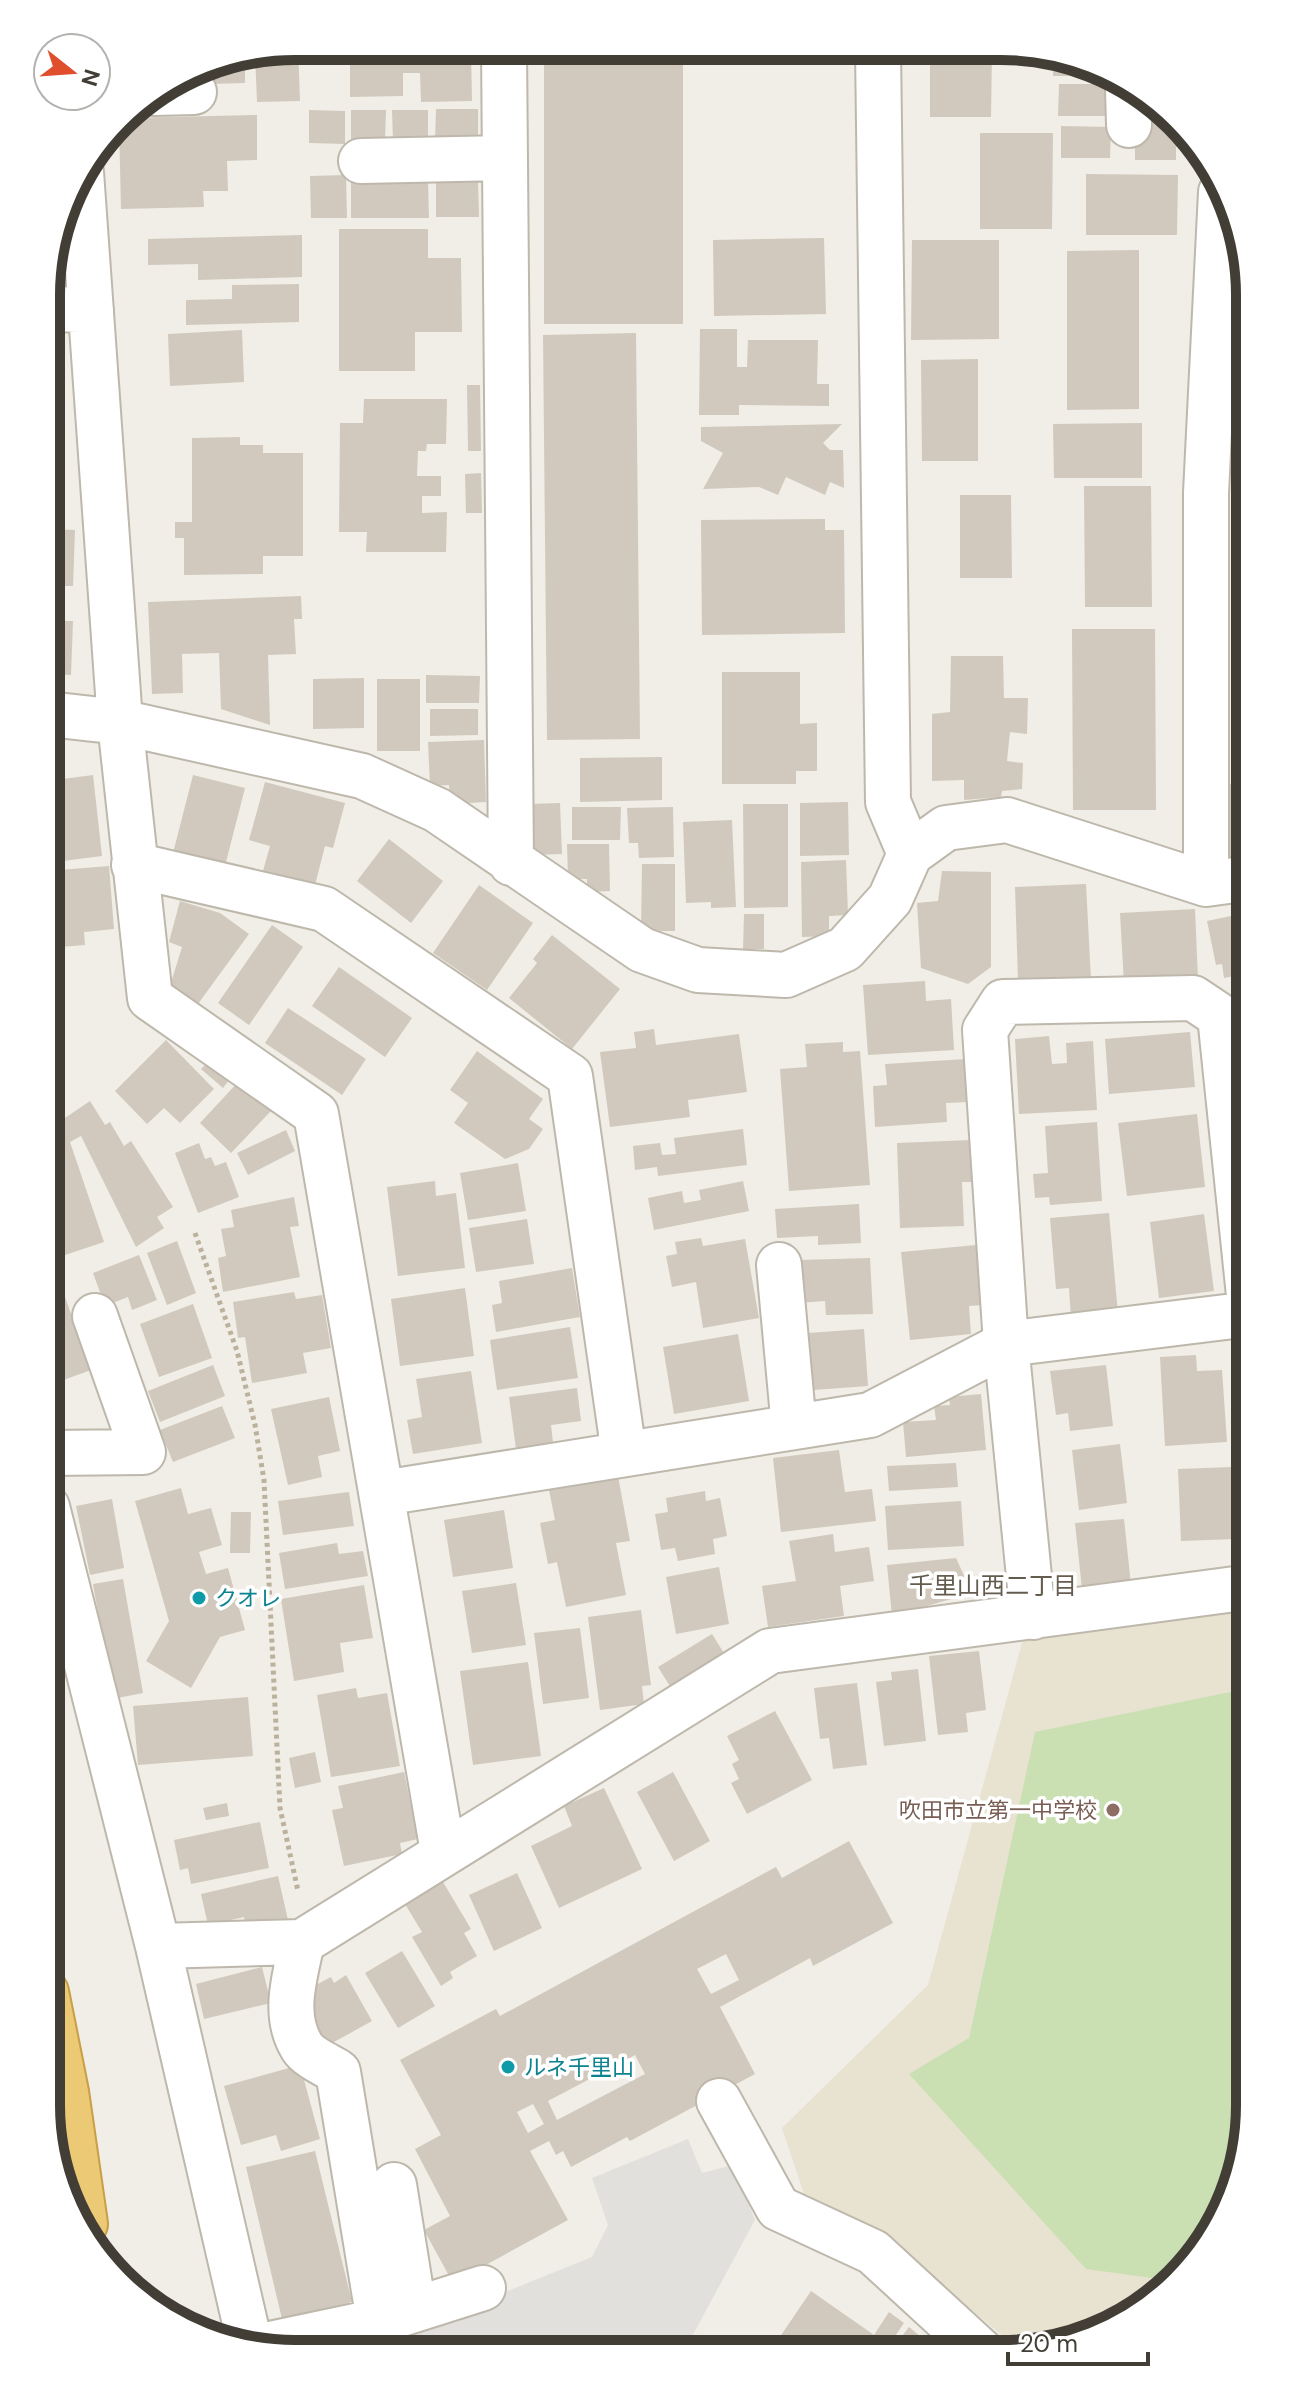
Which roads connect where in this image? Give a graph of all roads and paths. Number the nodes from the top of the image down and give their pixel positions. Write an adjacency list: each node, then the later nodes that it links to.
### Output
1 (878, 60): 11 (street)
2 (504, 61): 3 (street)
3 (505, 158): 4 (street); 12 (street)
4 (361, 161)
5 (83, 194): 8 (street)
6 (1220, 211): 15 (street)
7 (60, 309): 8 (street)
8 (91, 310): 10 (street)
9 (60, 715): 10 (street)
10 (120, 722): 12 (street); 13 (street)
11 (910, 854): 12 (street); 15 (street)
12 (511, 863)
13 (134, 865): 24 (street); 25 (street)
14 (1236, 880): 15 (street)
15 (1206, 884)
16 (1236, 1166): 21 (street)
17 (195, 1233): 30 (path)
18 (779, 1265): 22 (street)
19 (95, 1316): 23 (street)
20 (1235, 1316): 21 (street)
21 (1006, 1344): 22 (street); 28 (street)
22 (794, 1427): 24 (street)
23 (60, 1453)
24 (624, 1454): 25 (street)
25 (383, 1493): 29 (street)
26 (60, 1558): 31 (street)
27 (1235, 1589): 28 (street)
28 (1033, 1617): 29 (street)
29 (443, 1852): 30 (street)
30 (302, 1942): 31 (street); 37 (street)
31 (158, 1946): 38 (street)
32 (60, 2062): 35 (highway)
33 (719, 2101): 40 (street)
34 (394, 2185): 37 (street)
35 (82, 2205)
36 (483, 2288): 37 (street)
37 (397, 2316): 39 (street)
38 (248, 2335)
39 (289, 2340)
40 (969, 2340)

